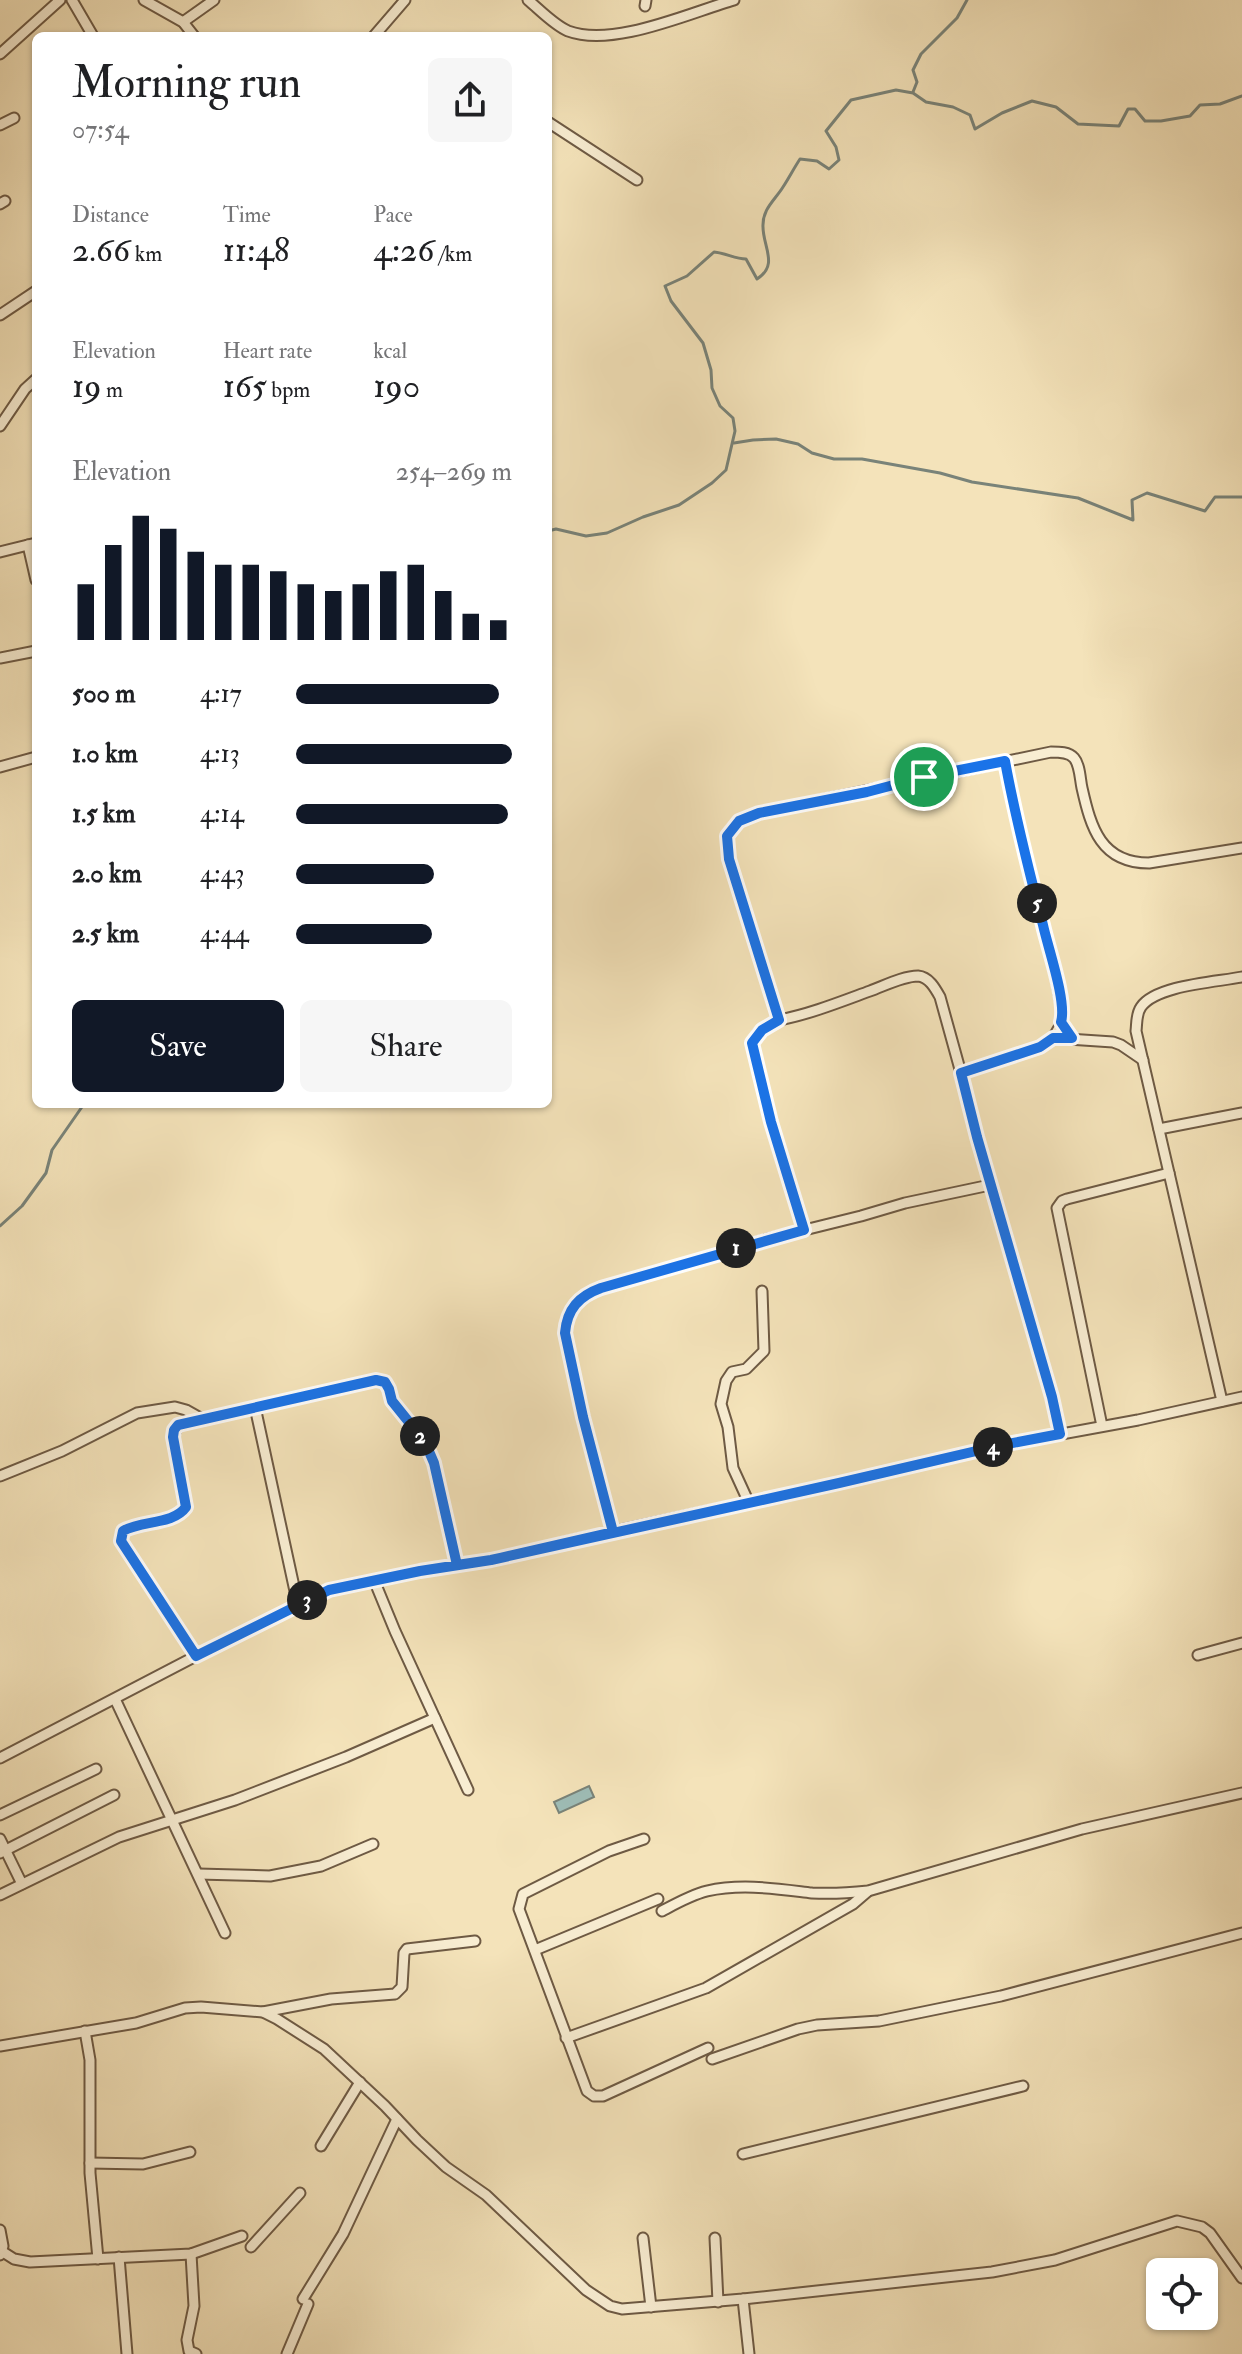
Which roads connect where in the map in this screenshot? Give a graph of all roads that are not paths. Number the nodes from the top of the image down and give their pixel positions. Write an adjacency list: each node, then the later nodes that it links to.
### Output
1 (60, 0): 12 (street)
2 (72, 0): 9 (street)
3 (144, 0): 8 (street)
4 (214, 0): 8 (street)
5 (405, 0): 11 (street)
6 (734, 0): 7 (street)
7 (531, 1)
8 (183, 22): 10 (street)
9 (91, 32)
10 (191, 32)
11 (377, 32)
12 (0, 54)
13 (14, 118): 14 (street)
14 (0, 125)
15 (552, 125): 16 (street)
16 (637, 180)
17 (32, 294): 18 (street)
18 (0, 315)
19 (32, 383): 20 (street)
20 (0, 426)
21 (32, 544): 22 (street)
22 (0, 552)
23 (32, 651): 24 (street)
24 (1, 654)
25 (32, 758): 27 (street)
26 (1005, 761): 28 (street); 30 (street); 31 (street)
27 (0, 767)
28 (1242, 848)
29 (1242, 977): 34 (street)
30 (779, 1020): 35 (street); 40 (street)
31 (1061, 1022): 32 (street); 33 (street)
32 (1053, 1038): 33 (street); 35 (street)
33 (1072, 1038): 34 (street)
34 (1143, 1060): 37 (street)
35 (961, 1073): 39 (street)
36 (1242, 1113): 37 (street)
37 (1159, 1129): 38 (street)
38 (1169, 1173): 43 (street); 46 (street)
39 (990, 1185): 40 (street); 47 (street)
40 (804, 1230): 50 (street)
41 (762, 1291): 49 (street)
42 (1242, 1397): 43 (street)
43 (1222, 1401): 46 (street)
44 (255, 1407): 45 (street); 51 (street); 53 (street)
45 (202, 1419): 48 (street); 56 (street)
46 (1102, 1426): 47 (street)
47 (1060, 1434): 49 (street)
48 (0, 1476)
49 (749, 1503): 50 (street)
50 (613, 1532): 51 (street)
51 (457, 1565): 52 (street)
52 (374, 1580): 53 (street); 58 (street)
53 (298, 1605): 56 (street)
54 (1242, 1643): 55 (street)
55 (1198, 1655)
56 (196, 1656): 57 (street)
57 (115, 1699): 59 (street); 65 (street)
58 (435, 1718): 61 (street); 65 (street)
59 (0, 1758)
60 (96, 1769): 64 (street)
61 (468, 1790)
62 (1242, 1793): 72 (street)
63 (114, 1795): 69 (street)
64 (0, 1815)
65 (172, 1820): 70 (street); 71 (street)
66 (0, 1839): 69 (street)
67 (644, 1839): 79 (street)
68 (373, 1844): 70 (street)
69 (3, 1852): 71 (street)
70 (198, 1874): 76 (street)
71 (22, 1884): 73 (street)
72 (870, 1890): 75 (street); 82 (street)
73 (0, 1895)
74 (658, 1899): 79 (street)
75 (662, 1911)
76 (225, 1933)
77 (1242, 1933): 82 (street)
78 (475, 1941): 80 (street)
79 (535, 1950): 82 (street)
80 (263, 2012): 81 (street); 84 (street)
81 (85, 2031): 83 (street); 90 (street)
82 (566, 2038)
83 (0, 2046)
84 (360, 2082): 86 (street); 87 (street)
85 (1023, 2086): 89 (street)
86 (397, 2119): 105 (street); 108 (street)
87 (321, 2146)
88 (190, 2152): 90 (street)
89 (743, 2154)
90 (90, 2163): 100 (street)
91 (300, 2193): 96 (street)
92 (0, 2230): 97 (street)
93 (242, 2236): 98 (street)
94 (643, 2238): 105 (street)
95 (715, 2238): 104 (street)
96 (251, 2247)
97 (1, 2254): 100 (street)
98 (191, 2254): 99 (street); 106 (street)
99 (119, 2257): 100 (street); 107 (street)
100 (98, 2259)
101 (1237, 2264): 102 (street); 103 (street)
102 (1242, 2278)
103 (743, 2299): 104 (street); 109 (street)
104 (718, 2302): 105 (street)
105 (651, 2307)
106 (191, 2353)
107 (127, 2354)
108 (287, 2354)
109 (749, 2354)

